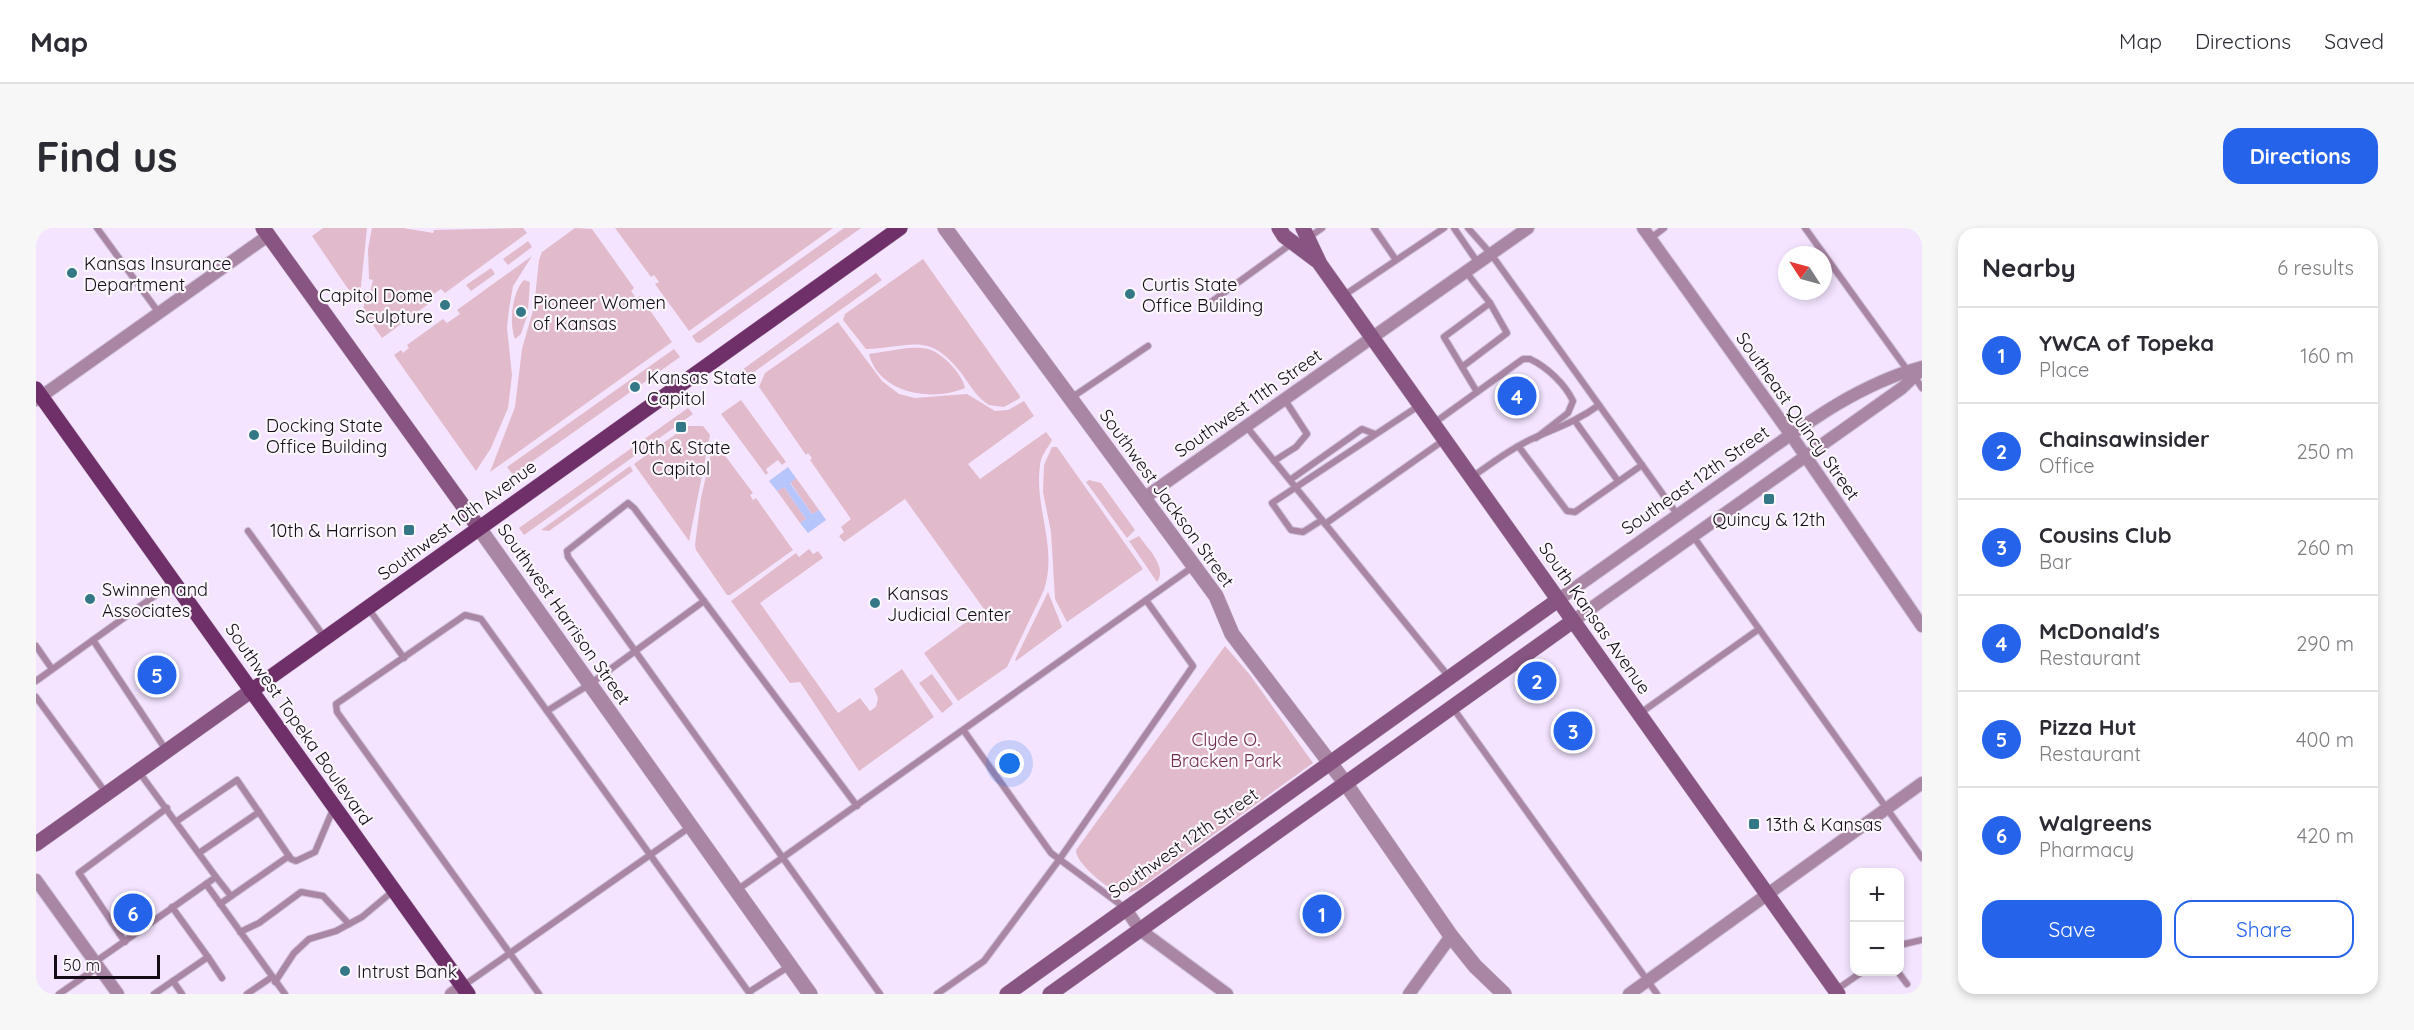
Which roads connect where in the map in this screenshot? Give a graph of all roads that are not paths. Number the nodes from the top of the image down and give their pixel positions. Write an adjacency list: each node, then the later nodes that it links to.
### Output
1 (98, 228): 23 (lane)
2 (900, 228): 52 (main road, Southwest 10th Avenue)
3 (945, 228): 31 (street, Southwest Jackson Street)
4 (1278, 228): 15 (main road, South Kansas Avenue)
5 (1322, 228): 15 (lane)
6 (1374, 228): 17 (lane)
7 (1444, 228): 17 (lane)
8 (1454, 228): 18 (lane)
9 (1468, 228): 16 (lane)
10 (1528, 228): 16 (street, Southwest 11th Street)
11 (1664, 228): 14 (lane)
12 (1805, 228): 27 (lane)
13 (266, 231): 23 (street); 52 (main road, Southwest Harrison Street)
14 (1646, 233): 39 (street, Southeast Quincy Street)
15 (1301, 236): 20 (main road, South Kansas Avenue); 22 (lane)
16 (1491, 254): 18 (street, Southwest 11th Street); 34 (lane)
17 (1396, 260): 20 (lane)
18 (1478, 263): 19 (street, Southwest 11th Street)
19 (1466, 272): 21 (lane); 24 (street, Southwest 11th Street)
20 (1343, 296): 24 (main road, South Kansas Avenue)
21 (1490, 303): 26 (lane); 26 (lane)
22 (1207, 305)
23 (159, 313): 30 (street)
24 (1372, 338): 32 (street, Southwest 11th Street); 33 (main road, South Kansas Avenue)
25 (1148, 346): 31 (lane)
26 (1462, 367): 29 (lane)
27 (1916, 371): 28 (lane); 39 (street, Southeast 12th Street); 43 (street)
28 (1922, 388)
29 (1477, 392): 36 (lane); 40 (lane)
30 (38, 395): 56 (main road, Southwest Topeka Boulevard)
31 (1071, 399): 49 (street, Southwest Jackson Street)
32 (1284, 399): 37 (street, Southwest 11th Street); 44 (lane)
33 (1420, 405): 36 (main road, South Kansas Avenue); 38 (lane)
34 (1599, 405): 35 (lane); 45 (lane)
35 (1575, 422): 40 (lane); 47 (lane)
36 (1433, 424): 41 (main road, South Kansas Avenue)
37 (1246, 426): 44 (lane); 49 (street, Southwest 11th Street)
38 (1375, 434): 48 (lane); 48 (lane)
39 (1791, 435): 43 (street, Southeast Quincy Street); 50 (street, Southeast 12th Street)
40 (1536, 438): 42 (lane)
41 (1444, 440): 46 (main road, South Kansas Avenue); 51 (lane)
42 (1519, 447): 46 (lane); 47 (lane)
43 (1804, 458): 54 (street); 62 (street, Southeast Quincy Street)
44 (1274, 461): 48 (lane)
45 (1642, 465): 47 (lane); 50 (lane)
46 (1472, 478): 58 (main road, South Kansas Avenue)
47 (1618, 481)
48 (1292, 483): 51 (lane); 51 (lane)
49 (1144, 498): 55 (street, Southwest Jackson Street)
50 (1678, 515): 58 (street, Southeast 12th Street)
51 (1324, 522): 70 (lane)
52 (479, 528): 60 (main road, Southwest 10th Avenue); 72 (street, Southwest Harrison Street)
53 (248, 531): 64 (lane)
54 (1692, 536): 61 (street); 63 (lane)
55 (1194, 566): 57 (lane); 80 (street, Southwest Jackson Street)
56 (174, 582): 65 (lane); 73 (main road, Southwest Topeka Boulevard)
57 (1146, 600): 78 (lane); 98 (lane)
58 (1558, 600): 61 (main road, South Kansas Avenue); 70 (main road, Southwest 12th Street)
59 (704, 601): 67 (lane); 67 (lane); 85 (lane)
60 (368, 608): 64 (main road, Southwest 10th Avenue); 68 (lane)
61 (1573, 621): 75 (main road); 77 (main road, South Kansas Avenue)
62 (1922, 626)
63 (1759, 629): 77 (lane); 88 (lane)
64 (325, 638): 73 (main road, Southwest 10th Avenue)
65 (93, 640): 69 (lane); 79 (lane)
66 (36, 646): 69 (lane)
67 (636, 650): 72 (lane); 96 (lane)
68 (404, 657): 76 (lane); 116 (lane)
69 (52, 669): 71 (lane)
70 (1449, 677): 80 (main road, Southwest 12th Street)
71 (36, 681)
72 (590, 684): 76 (lane); 91 (street, Southwest Harrison Street)
73 (251, 691): 79 (main road, Southwest 10th Avenue); 86 (main road, Southwest Topeka Boulevard)
74 (36, 697): 84 (lane)
75 (1452, 707): 83 (main road); 124 (lane)
76 (547, 711): 94 (lane)
77 (1639, 714): 104 (main road, South Kansas Avenue)
78 (964, 731): 85 (lane); 98 (lane)
79 (166, 751): 81 (main road, Southwest 10th Avenue)
80 (1330, 763): 83 (street, Southwest Jackson Street); 108 (main road, Southwest 12th Street)
81 (139, 771): 84 (main road, Southwest 10th Avenue); 87 (lane)
82 (1922, 783): 88 (street)
83 (1346, 784): 110 (main road); 113 (street, Southwest Jackson Street)
84 (106, 794): 92 (main road, Southwest 10th Avenue)
85 (857, 806): 96 (lane)
86 (334, 807): 95 (lane); 102 (main road, Southwest Topeka Boulevard)
87 (167, 808): 90 (lane); 112 (lane)
88 (1887, 808): 97 (lane); 104 (street)
89 (259, 812): 90 (lane); 93 (lane); 95 (lane)
90 (177, 822): 93 (lane)
91 (691, 826): 94 (lane); 103 (street, Southwest Harrison Street)
92 (36, 844)
93 (199, 853): 99 (lane)
94 (650, 855): 116 (lane); 129 (lane)
95 (289, 856): 105 (lane)
96 (784, 857): 103 (lane); 138 (lane)
97 (1922, 858)
98 (1059, 860): 108 (lane); 139 (lane)
99 (216, 877): 101 (lane); 105 (lane)
100 (36, 880): 118 (street)
101 (206, 884): 106 (lane); 107 (lane)
102 (394, 890): 109 (lane); 127 (main road, Southwest Topeka Boulevard)
103 (736, 890): 119 (street, Southwest Harrison Street)
104 (1766, 894): 124 (street); 128 (main road, South Kansas Avenue)
105 (231, 896): 106 (lane)
106 (220, 904): 111 (lane)
107 (172, 907): 112 (lane); 117 (lane)
108 (1125, 908): 110 (street); 140 (main road, Southwest 12th Street)
109 (349, 924): 111 (lane); 123 (lane)
110 (1140, 930): 141 (main road); 142 (street)
111 (240, 932): 123 (lane)
112 (123, 936): 118 (lane)
113 (1451, 936): 143 (street); 144 (street, Southwest Jackson Street)
114 (1922, 940): 115 (lane)
115 (1904, 944)
116 (510, 953): 127 (lane); 136 (lane)
117 (208, 957): 122 (lane); 125 (lane)
118 (96, 964): 130 (lane); 131 (street)
119 (790, 966): 129 (lane); 137 (street, Southwest Harrison Street)
120 (1857, 976): 128 (lane)
121 (1901, 976): 126 (lane)
122 (222, 978)
123 (274, 980): 134 (lane); 135 (lane)
124 (1647, 980): 145 (street); 146 (lane)
125 (173, 981): 132 (lane); 133 (lane)
126 (1907, 984)
127 (460, 992)
128 (1836, 992)
129 (749, 993)
130 (58, 994)
131 (118, 994)
132 (154, 994)
133 (182, 994)
134 (248, 994)
135 (285, 994)
136 (539, 994)
137 (810, 994)
138 (880, 994)
139 (937, 994)
140 (1007, 994)
141 (1050, 994)
142 (1227, 994)
143 (1409, 994)
144 (1504, 994)
145 (1629, 994)
146 (1657, 994)

